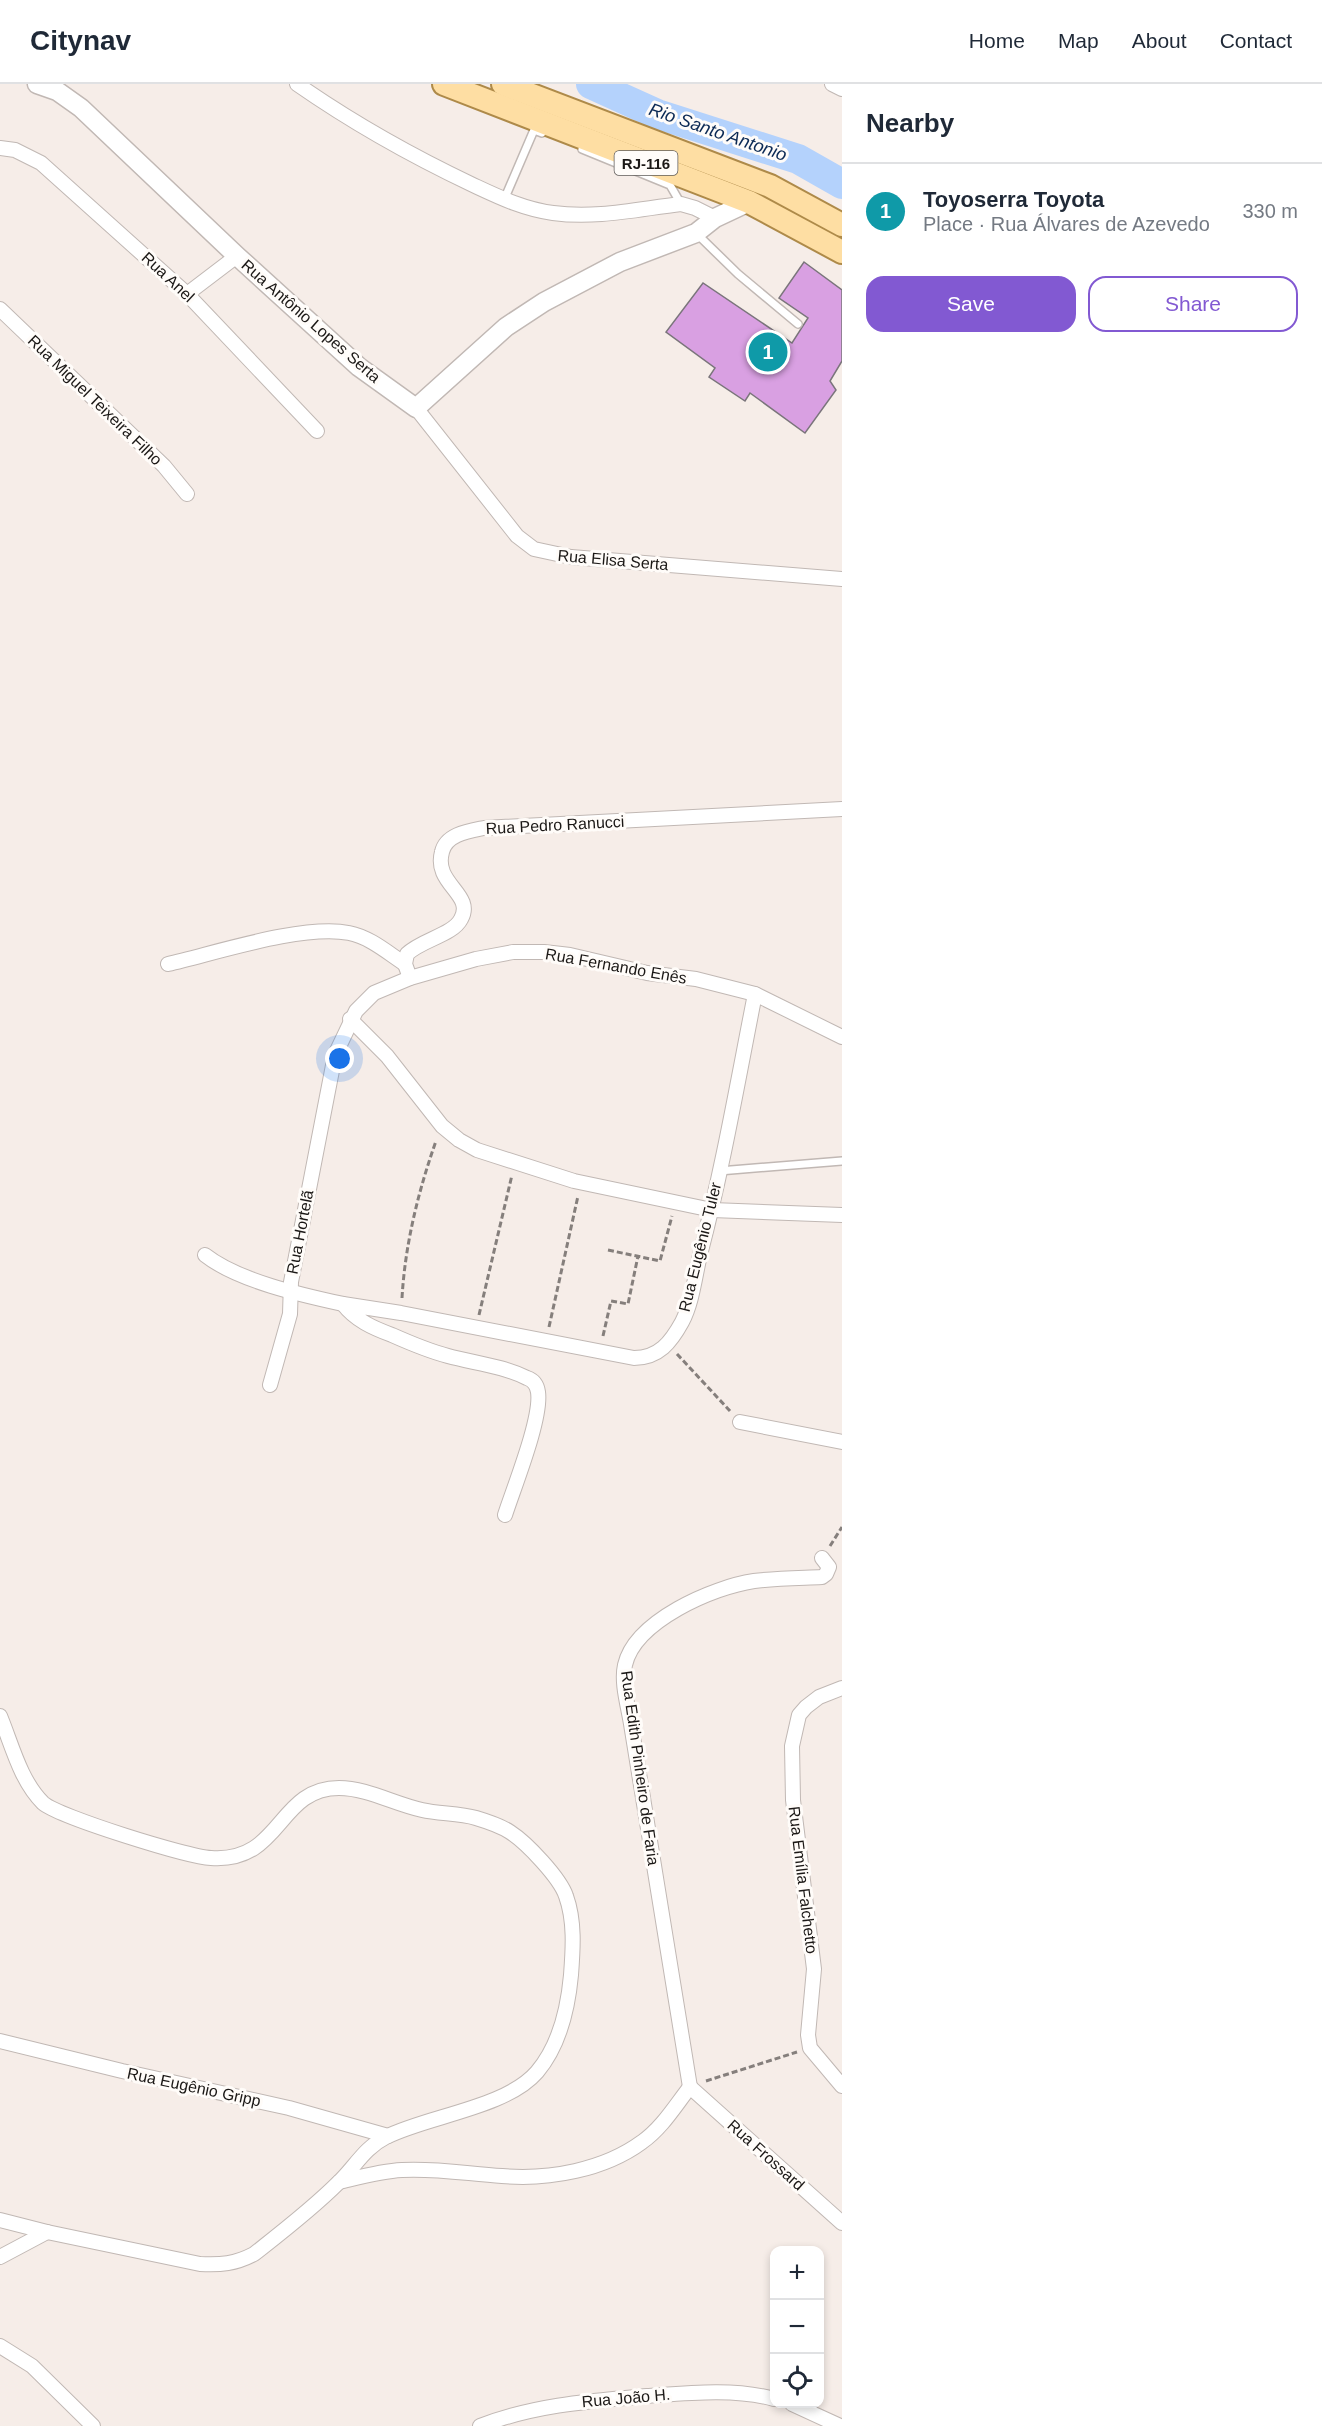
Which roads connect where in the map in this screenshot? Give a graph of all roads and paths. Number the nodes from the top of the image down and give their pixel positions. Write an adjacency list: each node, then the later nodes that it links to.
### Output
1 (37, 84): 20 (street, Rua Antônio Lopes Serta)
2 (297, 84): 13 (street)
3 (444, 84): 7 (main road, RJ-116)
4 (503, 84): 12 (main road, RJ-116)
5 (832, 84): 6 (street)
6 (842, 89)
7 (536, 125): 8 (lane); 11 (main road, RJ-116); 13 (lane)
8 (555, 139)
9 (577, 147): 11 (lane)
10 (0, 148): 21 (street, Rua Anel)
11 (672, 179): 14 (main road, RJ-116); 15 (lane)
12 (770, 186): 14 (main road); 17 (main road, RJ-116)
13 (504, 200): 15 (street)
14 (749, 202): 16 (street); 19 (main road, RJ-116)
15 (681, 204): 16 (street)
16 (715, 218): 18 (street)
17 (842, 225)
18 (696, 233): 23 (lane); 24 (street)
19 (842, 252)
20 (237, 256): 21 (street, Rua Antônio Lopes Serta); 24 (street, Rua Antônio Lopes Serta)
21 (187, 294): 25 (street, Rua Anel)
22 (0, 309): 26 (street, Rua Miguel Teixeira Filho)
23 (798, 324)
24 (416, 408): 27 (street, Rua Elisa Serta)
25 (317, 431)
26 (187, 494)
27 (842, 579)
28 (842, 809): 30 (street, Rua Pedro Ranucci)
29 (168, 964): 30 (street)
30 (405, 964): 31 (street)
31 (410, 978): 32 (street, Rua Fernando Enês); 33 (street, Rua Fernando Enês)
32 (755, 994): 34 (street, Rua Fernando Enês); 39 (street, Rua Eugênio Tuler)
33 (350, 1019): 35 (street, Rua Fernando Enês); 36 (street)
34 (842, 1036)
35 (329, 1077): 47 (street, Rua Hortelã)
36 (442, 1126): 38 (street); 49 (path)
37 (842, 1161): 39 (lane)
38 (515, 1162): 40 (street); 50 (path)
39 (719, 1171): 42 (street, Rua Eugênio Tuler)
40 (581, 1182): 41 (street); 51 (path)
41 (675, 1203): 42 (street); 46 (path)
42 (712, 1210): 43 (street); 52 (street, Rua Eugênio Tuler)
43 (842, 1215)
44 (609, 1250): 46 (path)
45 (206, 1255): 47 (street)
46 (638, 1256): 53 (path)
47 (290, 1291): 48 (street); 54 (street, Rua Hortelã)
48 (343, 1304): 49 (street); 57 (street)
49 (401, 1313): 50 (street)
50 (476, 1328): 51 (street)
51 (545, 1342): 53 (street)
52 (668, 1344): 53 (street); 55 (path)
53 (600, 1353)
54 (270, 1385)
55 (740, 1422): 56 (street)
56 (842, 1442)
57 (505, 1515)
58 (842, 1527): 59 (path)
59 (822, 1558): 65 (street, Rua Edith Pinheiro de Faria)
60 (842, 1688): 63 (street, Rua Emília Falchetto)
61 (0, 1716): 66 (street)
62 (0, 2041): 66 (street, Rua Eugênio Gripp)
63 (810, 2048): 64 (street); 65 (path)
64 (842, 2086)
65 (690, 2087): 67 (street); 69 (street, Rua Frossard)
66 (388, 2136): 67 (street)
67 (339, 2182): 70 (street)
68 (0, 2220): 70 (street)
69 (842, 2223)
70 (47, 2232): 71 (street)
71 (0, 2257)
72 (0, 2346): 75 (street)
73 (770, 2398): 76 (street, Rua João H.)
74 (802, 2408): 77 (street)
75 (93, 2426)
76 (480, 2426)
77 (840, 2426)

